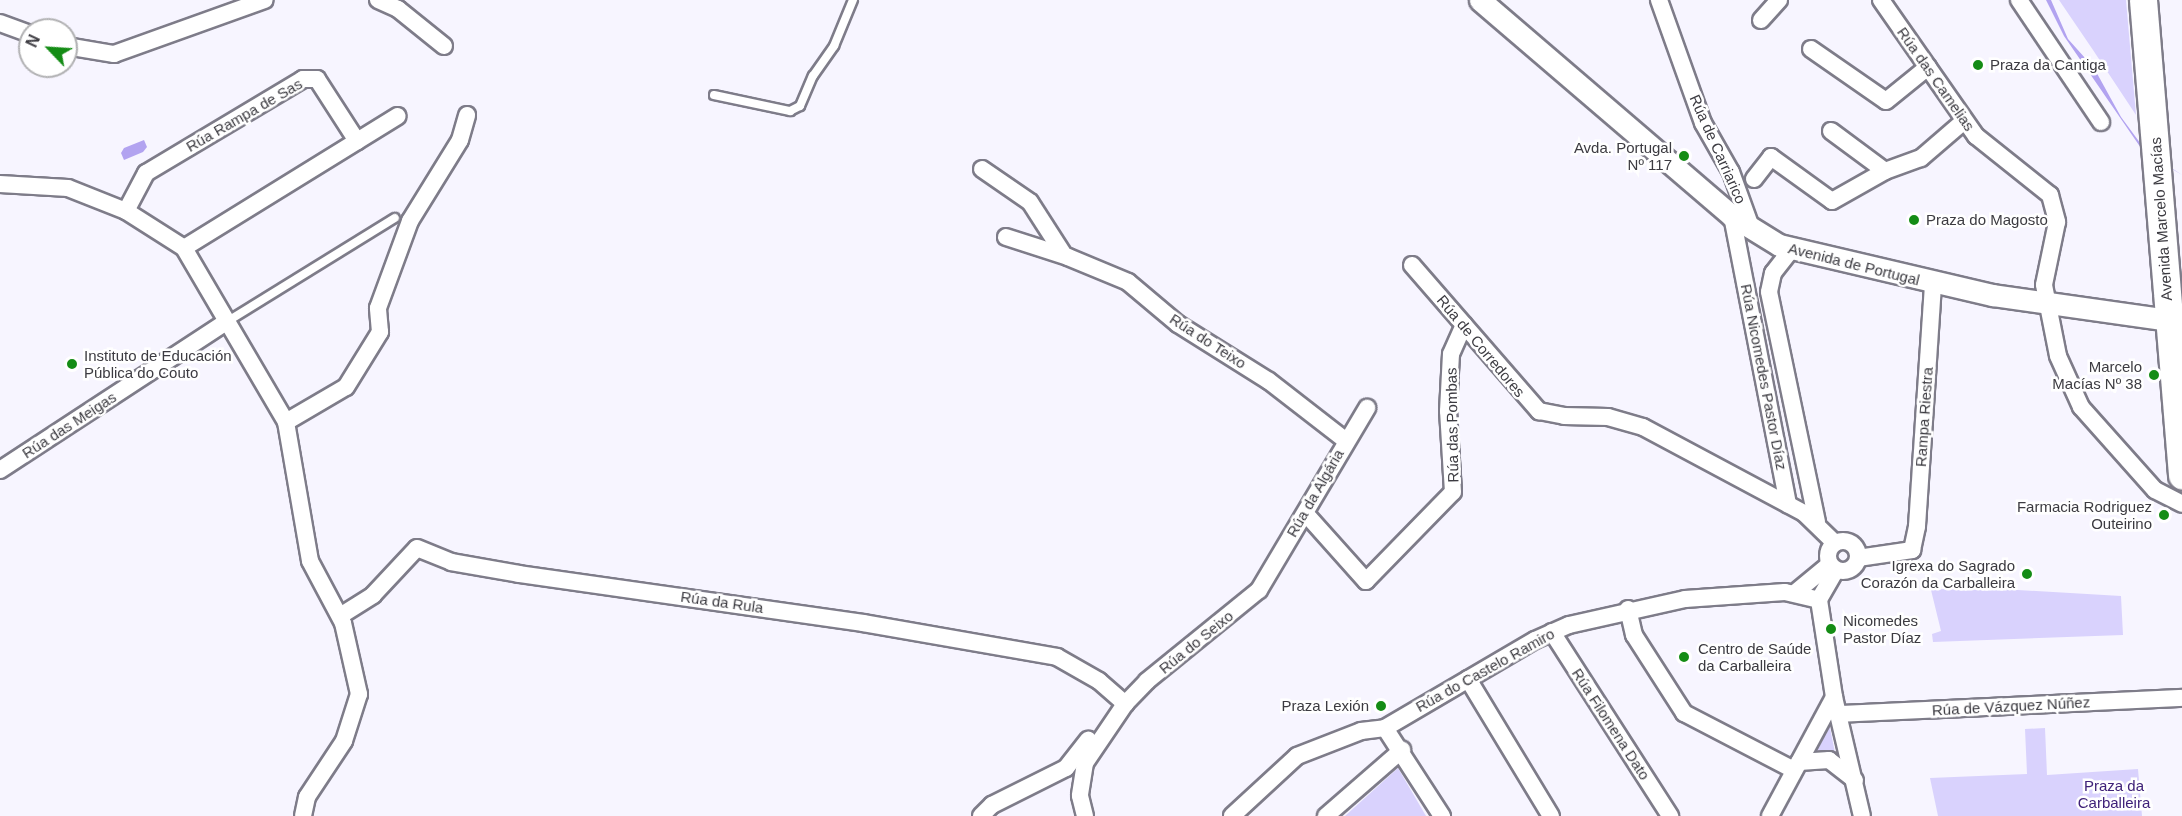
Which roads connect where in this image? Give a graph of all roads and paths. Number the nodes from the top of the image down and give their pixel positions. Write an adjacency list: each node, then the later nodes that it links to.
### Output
1 (265, 0): 14 (street)
2 (378, 0): 13 (street)
3 (853, 0): 17 (lane)
4 (1480, 0): 29 (street, Avenida de Portugal)
5 (1659, 0): 31 (street, Rúa de Carriarico)
6 (1779, 0): 10 (street)
7 (1881, 0): 16 (street, Rúa das Camelias)
8 (2019, 0): 21 (street)
9 (2143, 0): 39 (main road, Avenida Marcelo Macías)
10 (1761, 20)
11 (0, 23): 12 (street)
12 (18, 30)
13 (444, 46)
14 (78, 48)
15 (1811, 49): 16 (street)
16 (1928, 67): 20 (street, Rúa das Camelias)
17 (714, 95)
18 (467, 115): 43 (street)
19 (398, 116): 23 (street)
20 (1964, 121): 25 (street); 38 (street, Rúa das Camelias)
21 (2101, 122)
22 (1831, 131): 25 (street)
23 (357, 141): 28 (street, Rúa Rampa de Sas); 33 (street)
24 (982, 169): 35 (street)
25 (1885, 171): 26 (street)
26 (1754, 179)
27 (0, 184): 28 (street)
28 (126, 211): 33 (street)
29 (1732, 216): 31 (street, Avenida de Portugal); 48 (street, Rúa Nicomedes Pastor Díaz)
30 (395, 218): 40 (lane)
31 (1752, 230): 34 (street, Avenida de Portugal)
32 (1006, 237): 35 (street, Rúa do Teixo)
33 (184, 248): 40 (street)
34 (1791, 250): 37 (street, Avenida de Portugal); 50 (street, Rúa Nicomedes Pastor Díaz)
35 (1064, 255): 44 (street, Rúa do Teixo)
36 (1413, 265): 41 (street, Rúa de Corredores)
37 (1933, 282): 38 (street, Avenida de Portugal); 52 (street, Rampa Riestra)
38 (2047, 305): 39 (street, Avenida de Portugal); 47 (street, Rúa das Camelias)
39 (2169, 320): 46 (main road, Avenida Marcelo Macías)
40 (228, 321): 43 (street); 45 (street, Rúa das Meigas)
41 (1464, 325): 48 (street, Rúa de Corredores); 49 (street, Rúa das Pombas)
42 (1367, 408): 44 (street, Rúa da Algária)
43 (286, 422): 58 (street)
44 (1346, 440): 49 (street, Rúa da Algária)
45 (0, 470)
46 (2182, 475)
47 (2182, 504)
48 (1788, 505): 50 (street, Rúa Nicomedes Pastor Díaz)
49 (1306, 514): 54 (street, Rúa da Algária)
50 (1817, 522): 51 (street, Rúa Nicomedes Pastor Díaz)
51 (1835, 543): 52 (street, Rúa Nicomedes Pastor Díaz); 53 (street)
52 (1858, 558): 53 (street)
53 (1833, 567): 55 (street); 56 (street)
54 (1265, 580): 63 (street, Rúa do Seixo)
55 (1796, 592): 56 (street); 57 (street, Rúa do Castelo Ramiro)
56 (1819, 600): 61 (street)
57 (1628, 609): 59 (street, Rúa do Castelo Ramiro); 67 (street)
58 (340, 616): 63 (street, Rúa da Rula); 69 (street)
59 (1552, 632): 60 (street, Rúa do Castelo Ramiro); 76 (street, Rúa Filomena Dato)
60 (1468, 679): 65 (street, Rúa do Castelo Ramiro); 75 (street)
61 (1834, 697): 64 (street); 67 (street)
62 (2182, 698): 64 (street, Rúa de Vázquez Núñez)
63 (1122, 701): 70 (street, Rúa do Seixo); 71 (street, Rúa do Seixo)
64 (1839, 714): 68 (street)
65 (1385, 728): 66 (street); 72 (street, Rúa do Castelo Ramiro)
66 (1402, 750): 73 (street); 74 (street)
67 (1797, 766): 68 (street); 77 (street)
68 (1854, 780): 78 (street)
69 (304, 815)
70 (981, 816)
71 (1085, 816)
72 (1232, 816)
73 (1326, 816)
74 (1442, 816)
75 (1551, 816)
76 (1670, 816)
77 (1770, 816)
78 (1862, 816)

